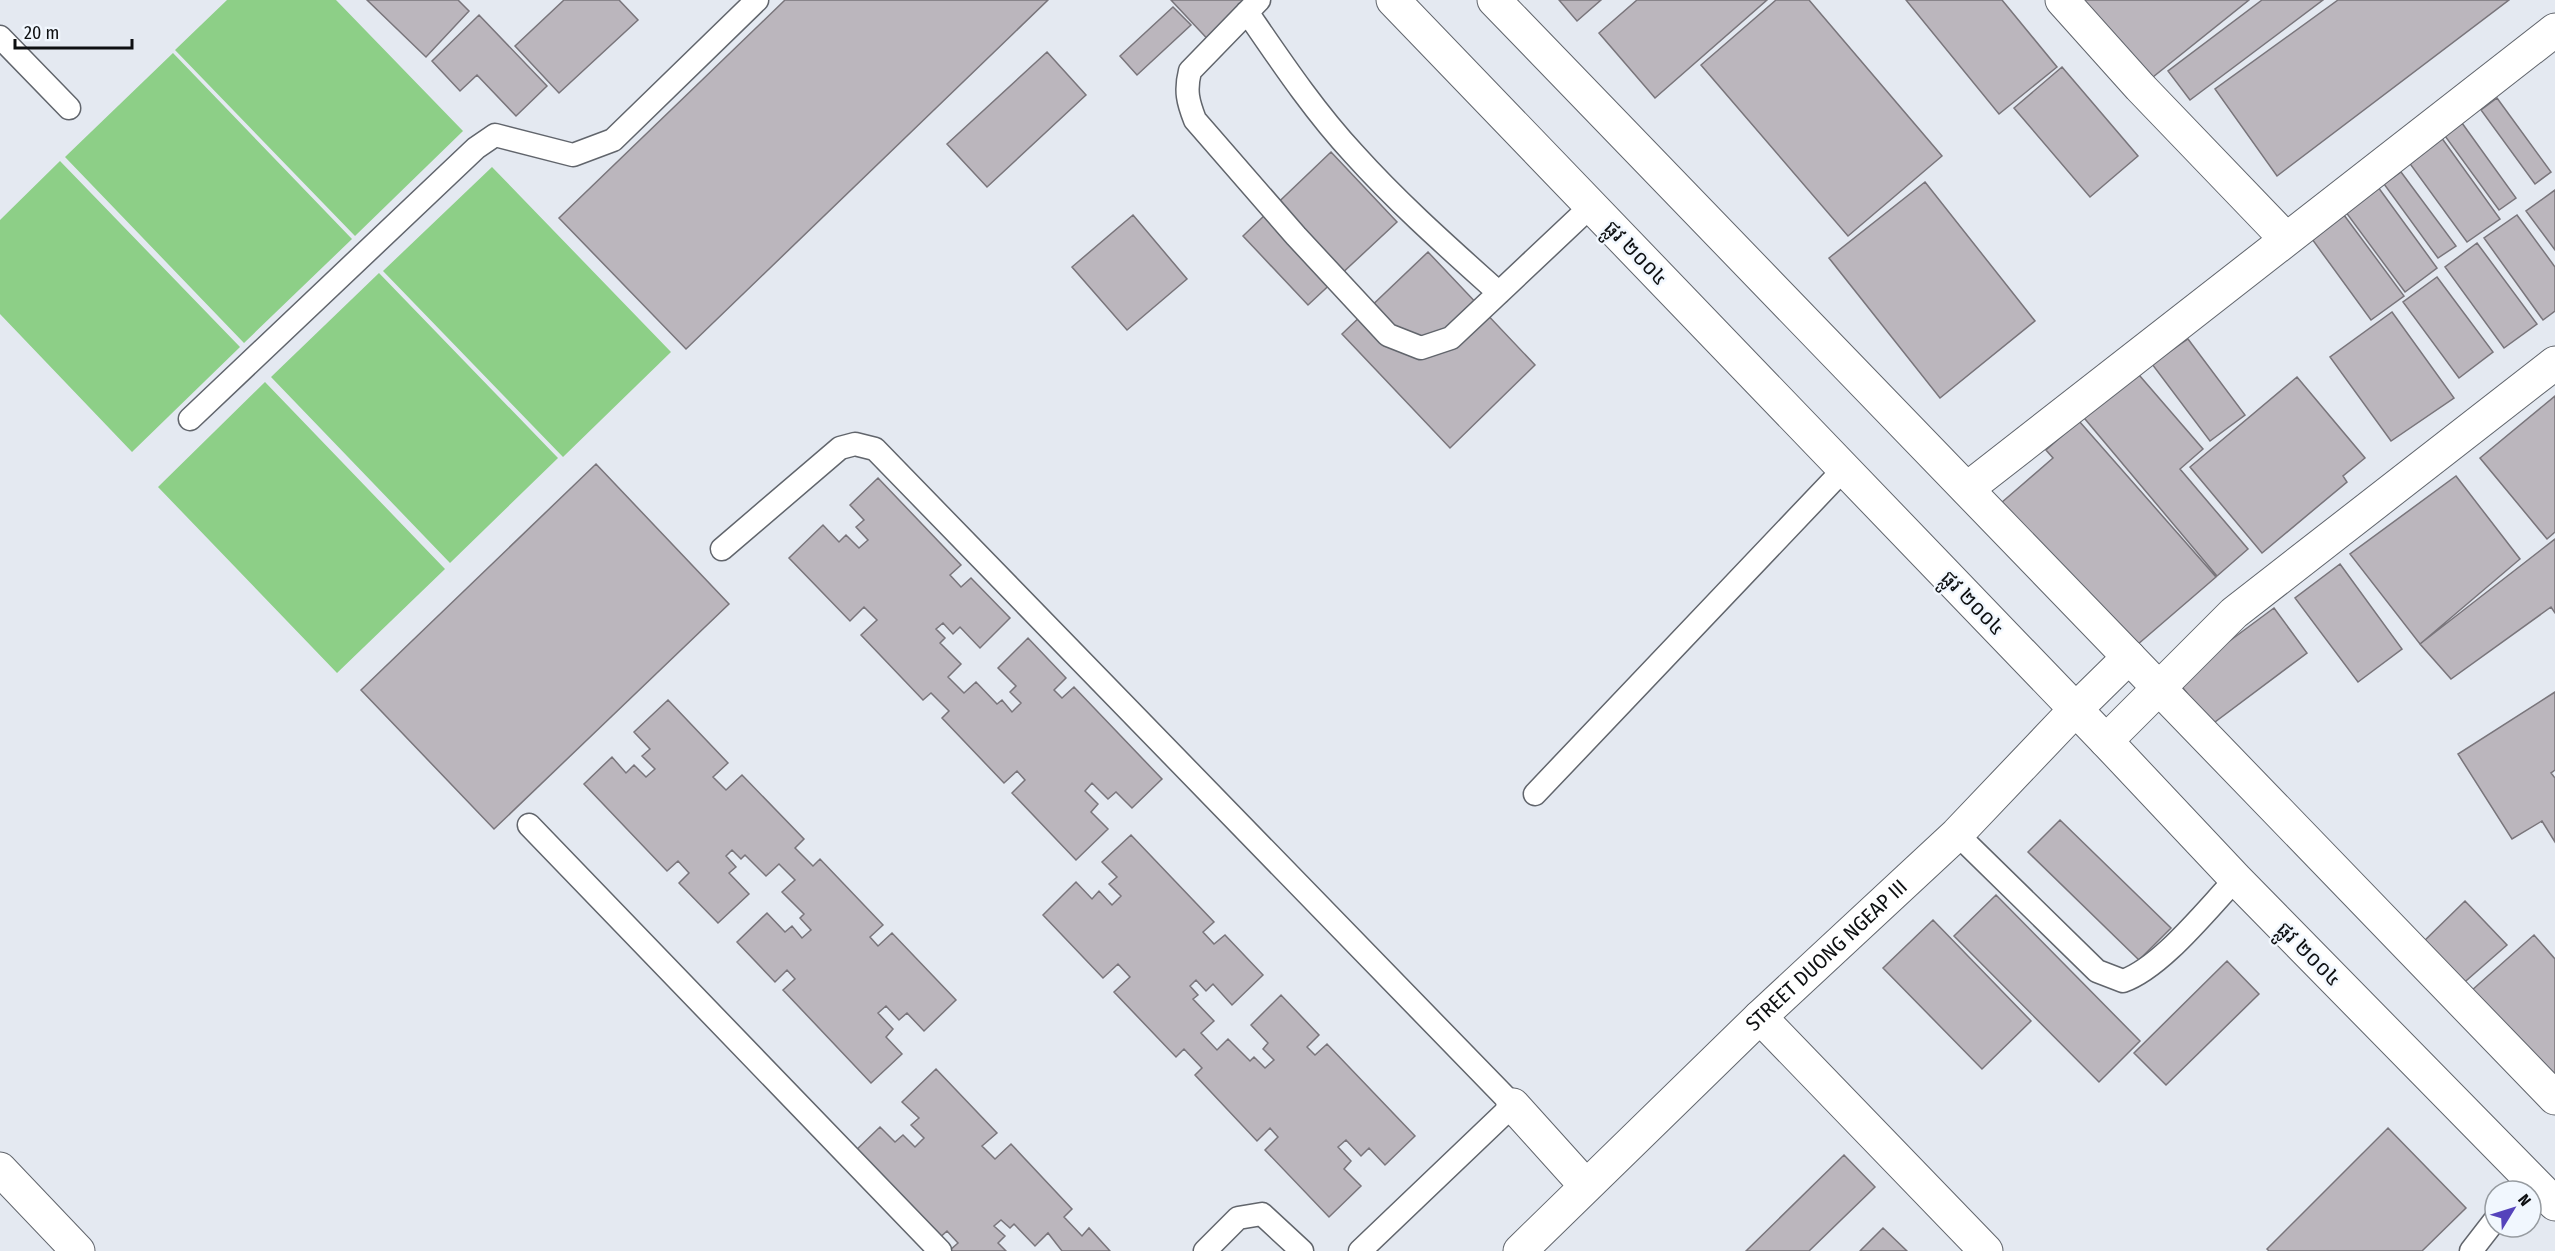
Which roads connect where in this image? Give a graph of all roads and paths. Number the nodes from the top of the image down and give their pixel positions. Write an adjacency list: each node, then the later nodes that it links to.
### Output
1 (757, 0): 13 (lane)
2 (1393, 0): 9 (main road, ផ្លូវ ២០០៤)
3 (1494, 0): 15 (main road)
4 (2062, 0): 10 (main road)
5 (1253, 6): 11 (lane); 11 (lane)
6 (2555, 30): 10 (main road)
7 (0, 38): 8 (lane)
8 (69, 108)
9 (1591, 206): 11 (lane); 14 (main road, ផ្លូវ ២០០៤)
10 (2286, 239): 15 (main road)
11 (1499, 293)
12 (2555, 363): 18 (main road)
13 (190, 419)
14 (1844, 470): 19 (main road, ផ្លូវ ២០០៤); 21 (lane)
15 (1967, 489): 17 (main road)
16 (722, 549): 27 (lane)
17 (2129, 657): 18 (main road); 19 (main road, STREET DUONG NGEAP III)
18 (2158, 688): 20 (main road); 26 (main road)
19 (2076, 709): 20 (main road, ផ្លូវ ២០០៤); 23 (main road, STREET DUONG NGEAP III)
20 (2106, 741): 24 (main road, ផ្លូវ ២០០៤)
21 (1535, 794)
22 (529, 825): 33 (lane)
23 (1957, 834): 24 (lane); 25 (main road, STREET DUONG NGEAP III)
24 (2236, 879): 29 (main road, ផ្លូវ ២០០៤)
25 (1760, 1017): 30 (main road, STREET DUONG NGEAP III); 38 (main road)
26 (2555, 1098)
27 (1513, 1104): 30 (main road); 36 (lane)
28 (0, 1169): 32 (main road)
29 (2518, 1179)
30 (1586, 1186): 37 (main road, STREET DUONG NGEAP III)
31 (2483, 1236): 39 (lane)
32 (78, 1251)
33 (940, 1251)
34 (1205, 1251): 35 (lane)
35 (1302, 1251)
36 (1360, 1251)
37 (1520, 1251)
38 (1986, 1251)
39 (2471, 1251)

